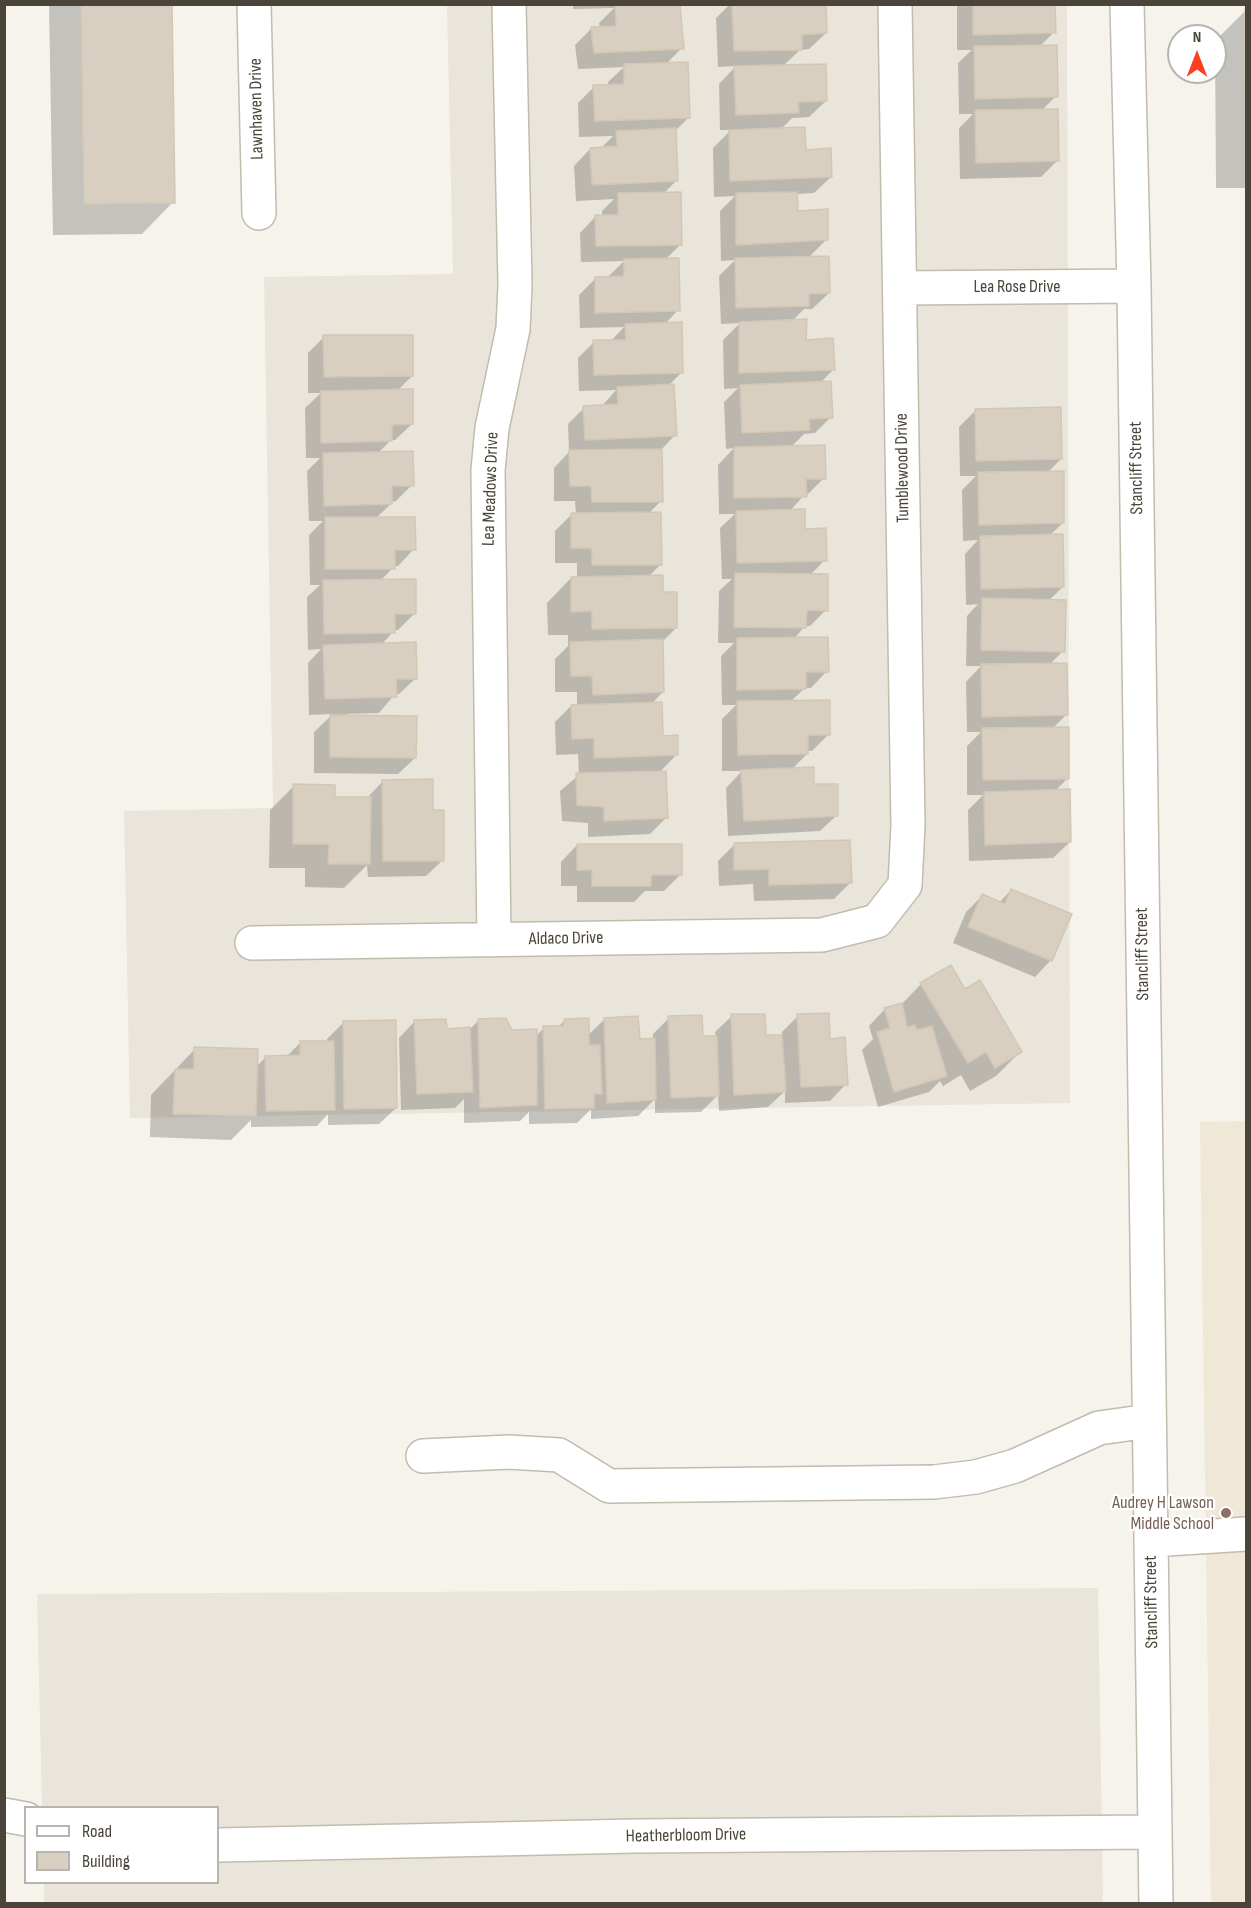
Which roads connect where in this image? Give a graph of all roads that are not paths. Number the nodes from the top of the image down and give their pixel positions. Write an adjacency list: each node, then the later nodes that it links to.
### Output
1 (254, 4): 5 (street, Lawnhaven Drive)
2 (509, 4): 9 (street, Lea Meadows Drive)
3 (895, 4): 7 (street, Tumblewood Drive)
4 (1127, 4): 6 (street, Stancliff Street)
5 (259, 213)
6 (1134, 286): 7 (street, Lea Rose Drive); 11 (street, Stancliff Street)
7 (900, 288): 8 (street, Tumblewood Drive)
8 (878, 921): 9 (street, Aldaco Drive)
9 (494, 940): 10 (street, Aldaco Drive)
10 (252, 944)
11 (1149, 1420): 12 (street); 14 (street, Stancliff Street)
12 (423, 1456)
13 (1246, 1534): 14 (street)
14 (1151, 1540): 17 (street, Stancliff Street)
15 (4, 1815): 16 (street)
16 (24, 1820)
17 (1154, 1832): 18 (street, Heatherbloom Drive); 19 (street, Stancliff Street)
18 (219, 1845)
19 (1156, 1904)

